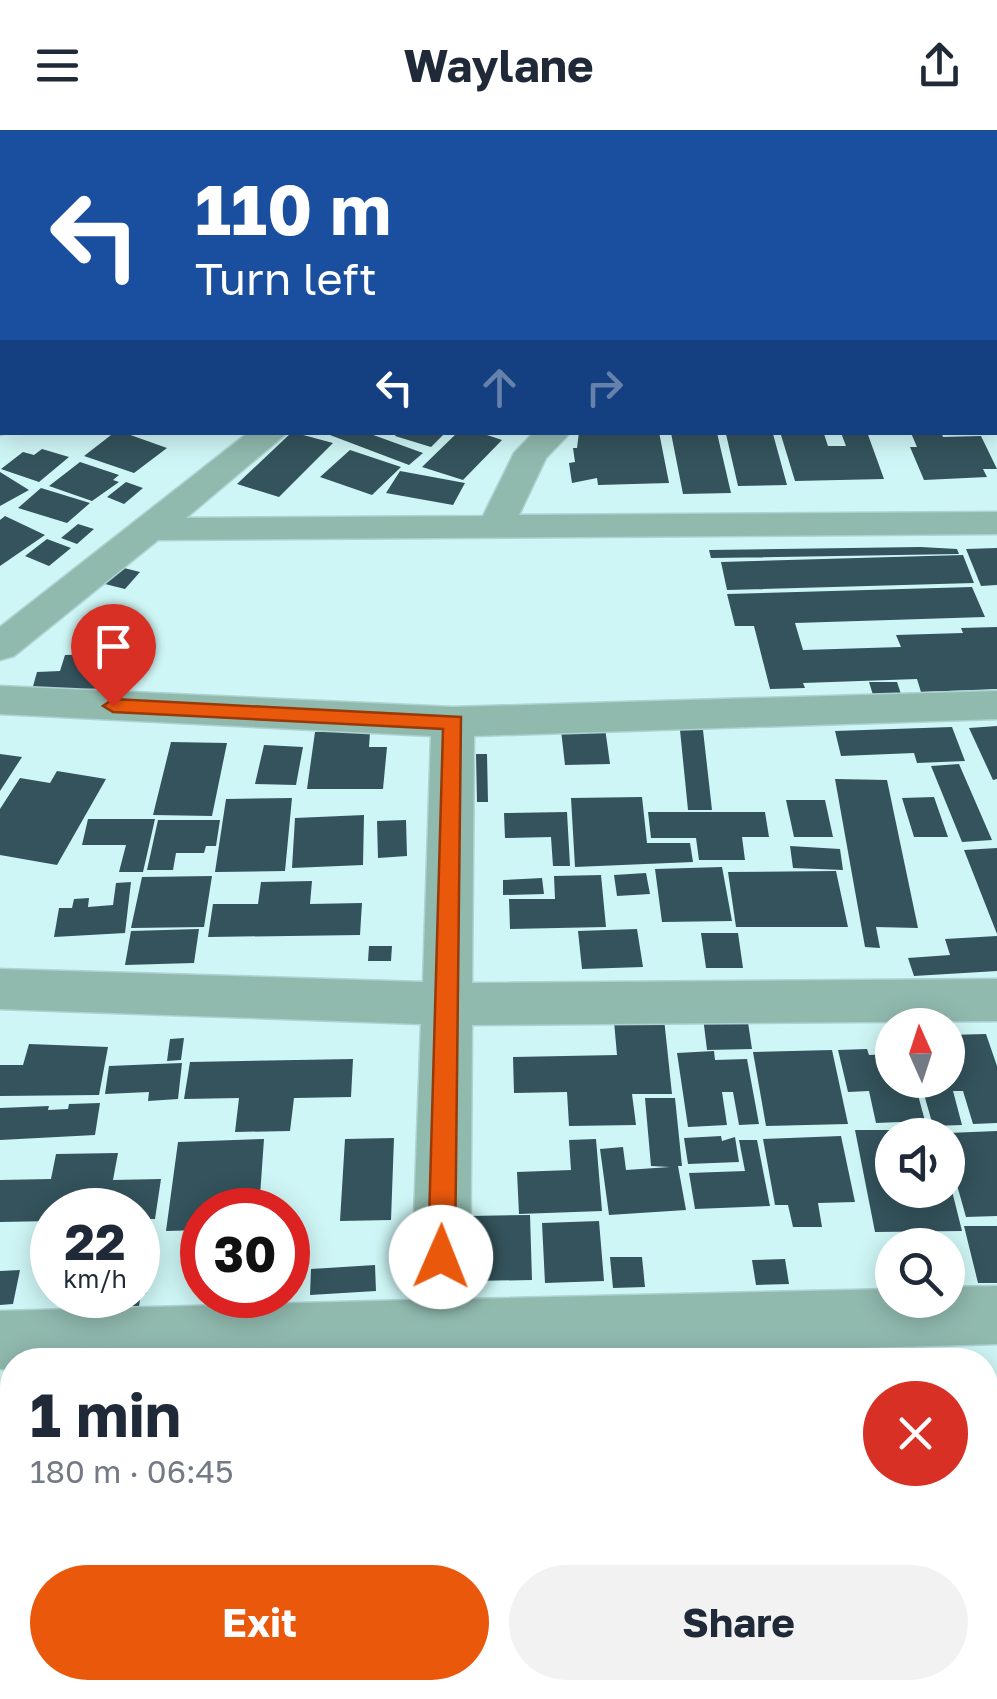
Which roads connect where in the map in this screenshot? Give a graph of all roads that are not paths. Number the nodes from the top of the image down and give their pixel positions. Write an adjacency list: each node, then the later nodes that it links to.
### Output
1 (267, 435): 5 (street)
2 (551, 435): 4 (street)
3 (997, 523): 4 (street)
4 (496, 526): 5 (street)
5 (154, 528): 6 (street)
6 (16, 618): 7 (street)
7 (0, 647)
8 (0, 700): 10 (street)
9 (997, 705): 10 (street)
10 (454, 722): 13 (street)
11 (0, 989): 13 (street)
12 (997, 1000): 13 (street)
13 (447, 1004): 16 (street)
14 (997, 1315): 16 (street)
15 (0, 1340): 16 (street)
16 (439, 1345)

